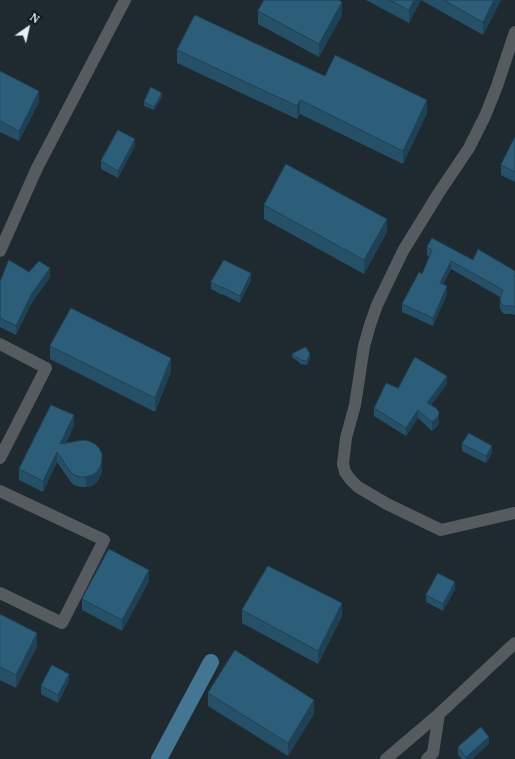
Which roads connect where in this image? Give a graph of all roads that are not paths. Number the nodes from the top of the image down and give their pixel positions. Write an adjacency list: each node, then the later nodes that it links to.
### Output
1 (125, 0): 3 (street)
2 (515, 32): 7 (street)
3 (0, 251)
4 (0, 344): 5 (street)
5 (0, 458)
6 (0, 491): 8 (street)
7 (514, 513)
8 (0, 593)
9 (515, 643): 10 (street)
10 (439, 714): 11 (street); 12 (street)
11 (386, 759)
12 (427, 759)

